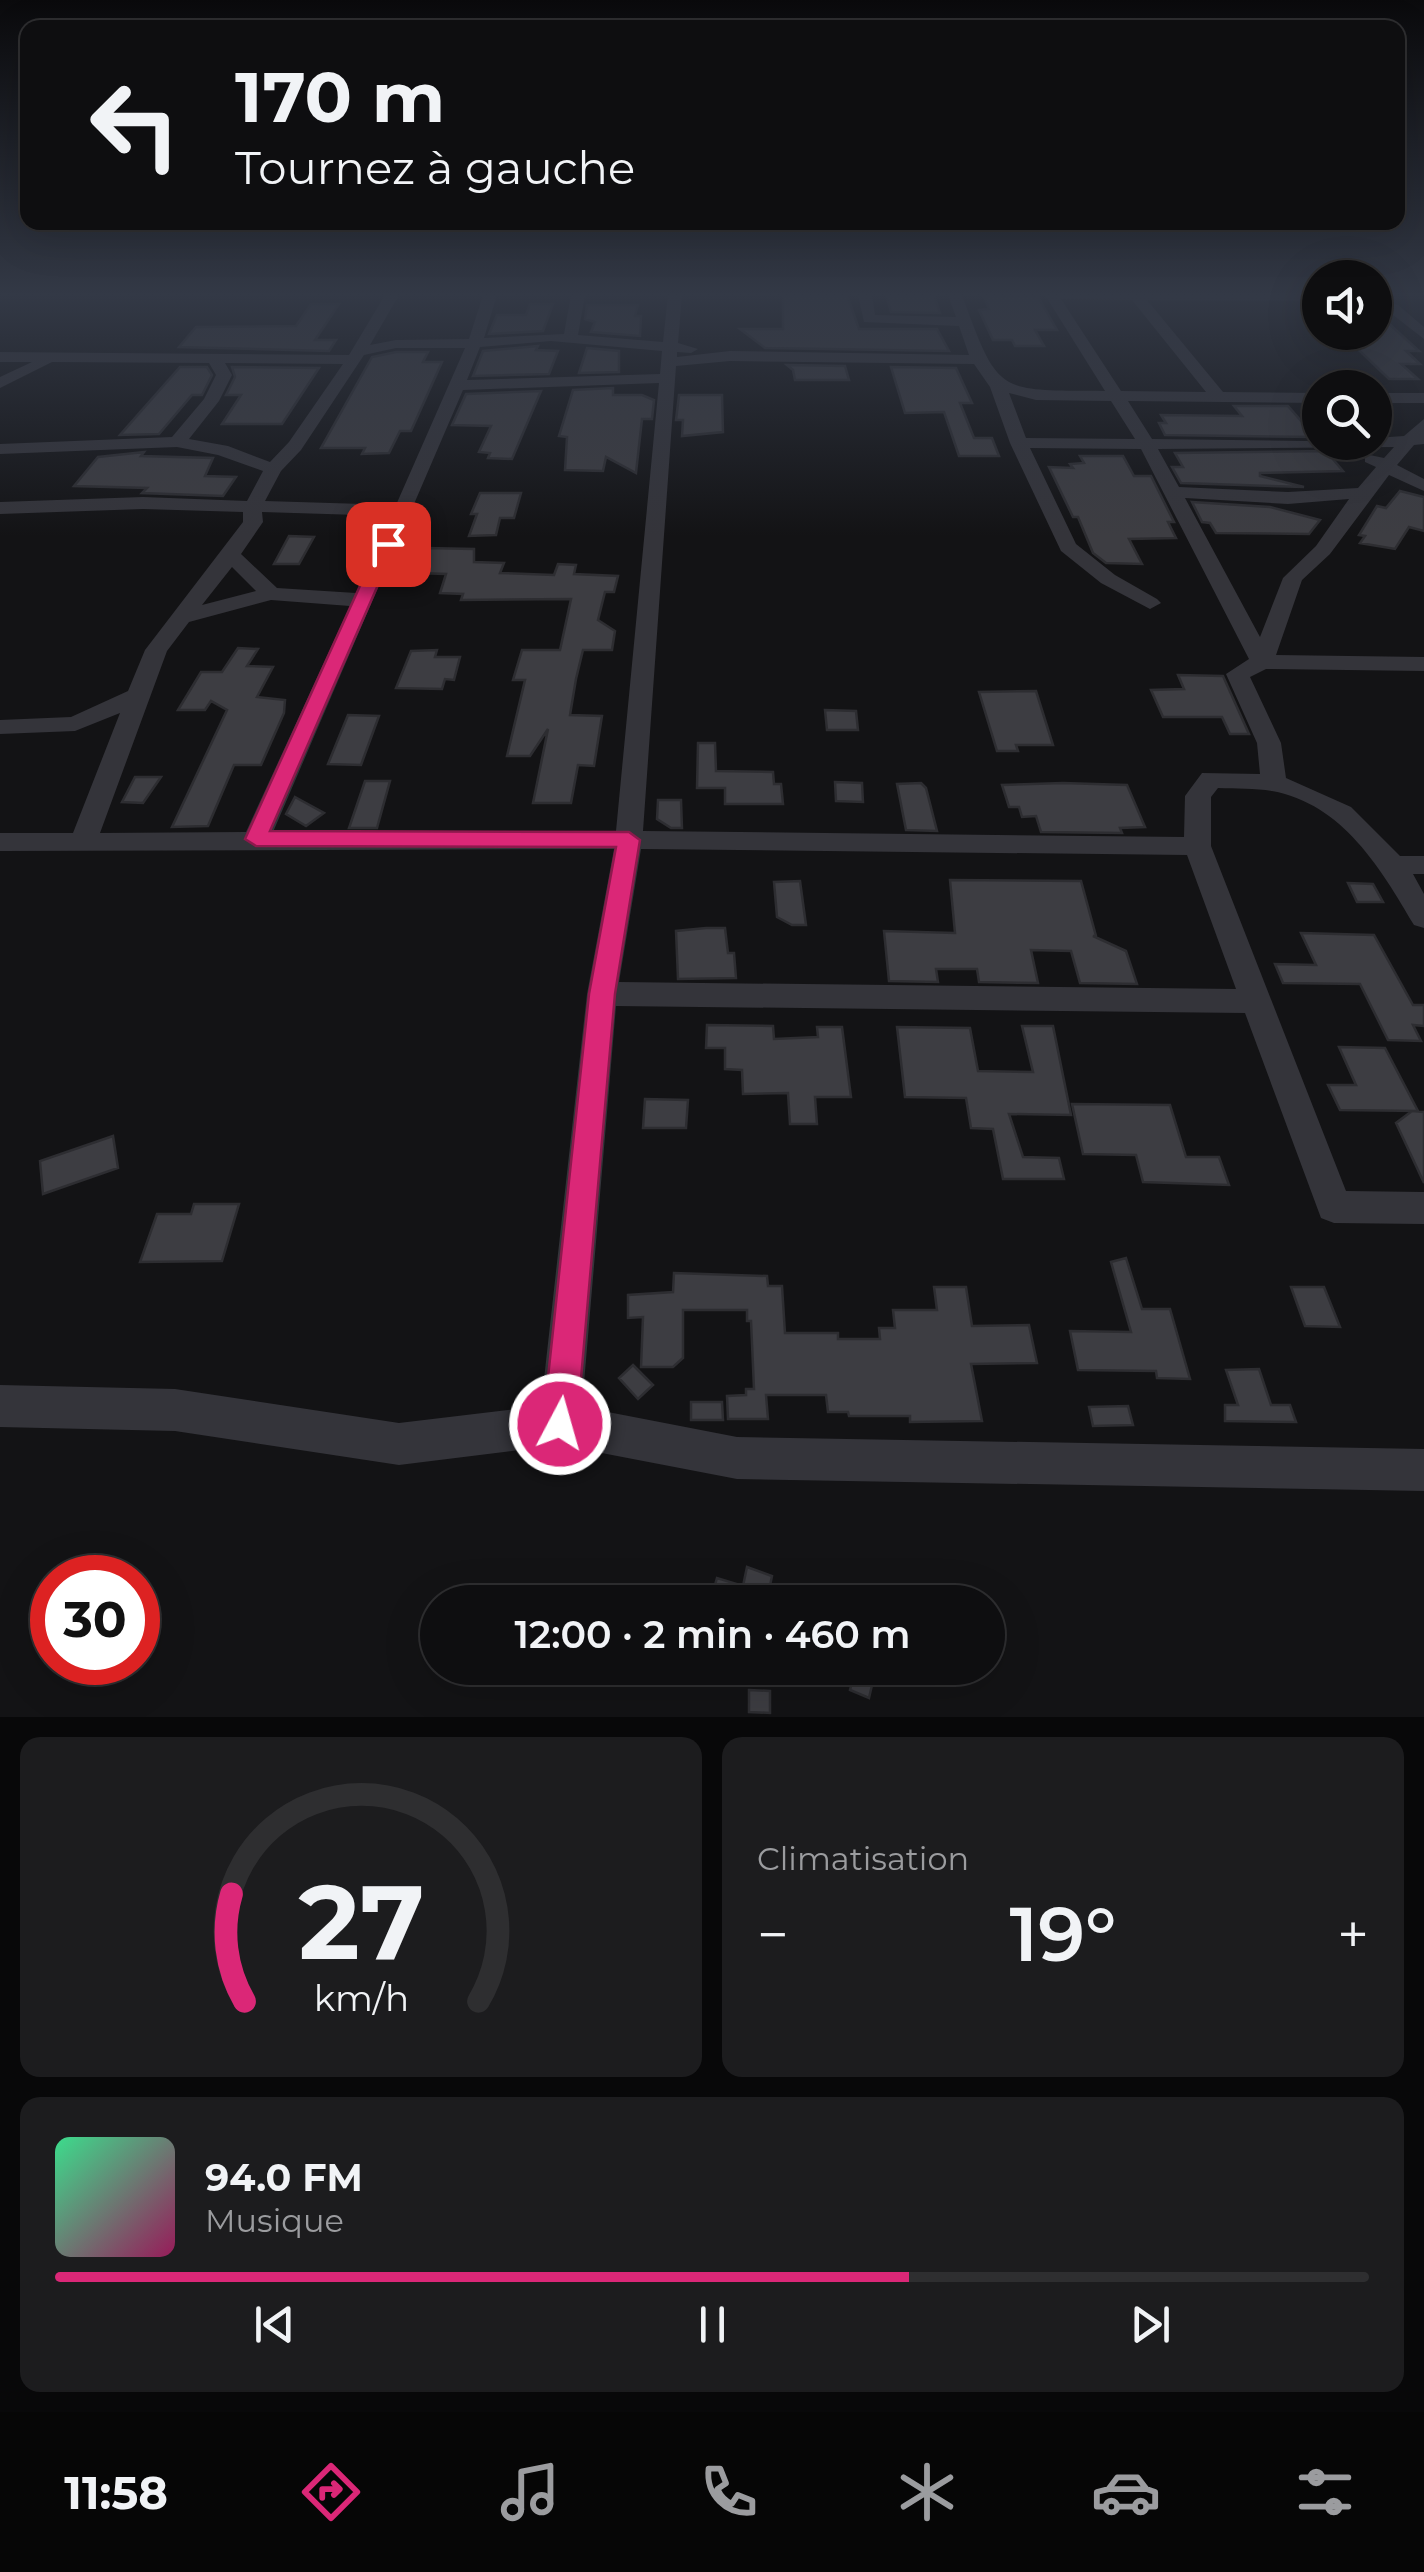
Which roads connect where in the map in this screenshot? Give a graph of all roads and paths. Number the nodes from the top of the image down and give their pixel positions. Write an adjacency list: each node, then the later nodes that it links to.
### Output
1 (224, 375): 18 (street)
2 (343, 375): 25 (street)
3 (461, 375): 9 (street)
4 (552, 375): 9 (street)
5 (668, 375): 43 (street)
6 (990, 375): 10 (street)
7 (1103, 375): 11 (street)
8 (1201, 375): 15 (street)
9 (456, 385): 31 (street)
10 (998, 386): 11 (street); 19 (street)
11 (1118, 398): 15 (street); 20 (street)
12 (1302, 398): 15 (street)
13 (1392, 398): 14 (street)
14 (1424, 398)
15 (1220, 399)
16 (1419, 434): 17 (street); 24 (street)
17 (1392, 438)
18 (177, 442): 22 (street); 25 (street)
19 (1019, 442): 20 (street); 35 (street)
20 (1147, 444): 21 (street); 28 (street)
21 (1302, 445)
22 (0, 449)
23 (1374, 460): 24 (street)
24 (1385, 466): 26 (street); 27 (street)
25 (272, 468): 30 (street)
26 (1424, 486): 27 (street)
27 (1365, 490): 28 (street); 37 (street)
28 (1172, 492): 37 (street)
29 (0, 508): 30 (street)
30 (252, 508): 31 (street); 32 (street)
31 (403, 510): 34 (street)
32 (230, 554): 33 (street); 36 (street)
33 (271, 594): 34 (street); 36 (street)
34 (361, 600): 42 (street)
35 (1150, 603)
36 (178, 618): 39 (street)
37 (1262, 662): 38 (street); 41 (street)
38 (1424, 664)
39 (140, 695): 40 (street); 44 (street)
40 (0, 727)
41 (1274, 783): 46 (street); 47 (street)
42 (256, 839): 43 (street); 44 (street)
43 (629, 840): 46 (street); 50 (street)
44 (82, 841): 45 (street)
45 (0, 842)
46 (1196, 846): 51 (street)
47 (1393, 865): 48 (street); 49 (street)
48 (1424, 865)
49 (1424, 918)
50 (602, 994): 51 (street); 54 (street)
51 (1258, 1001): 52 (street)
52 (1424, 1208)
53 (0, 1406): 54 (street)
54 (560, 1424): 55 (street)
55 (1424, 1470)

